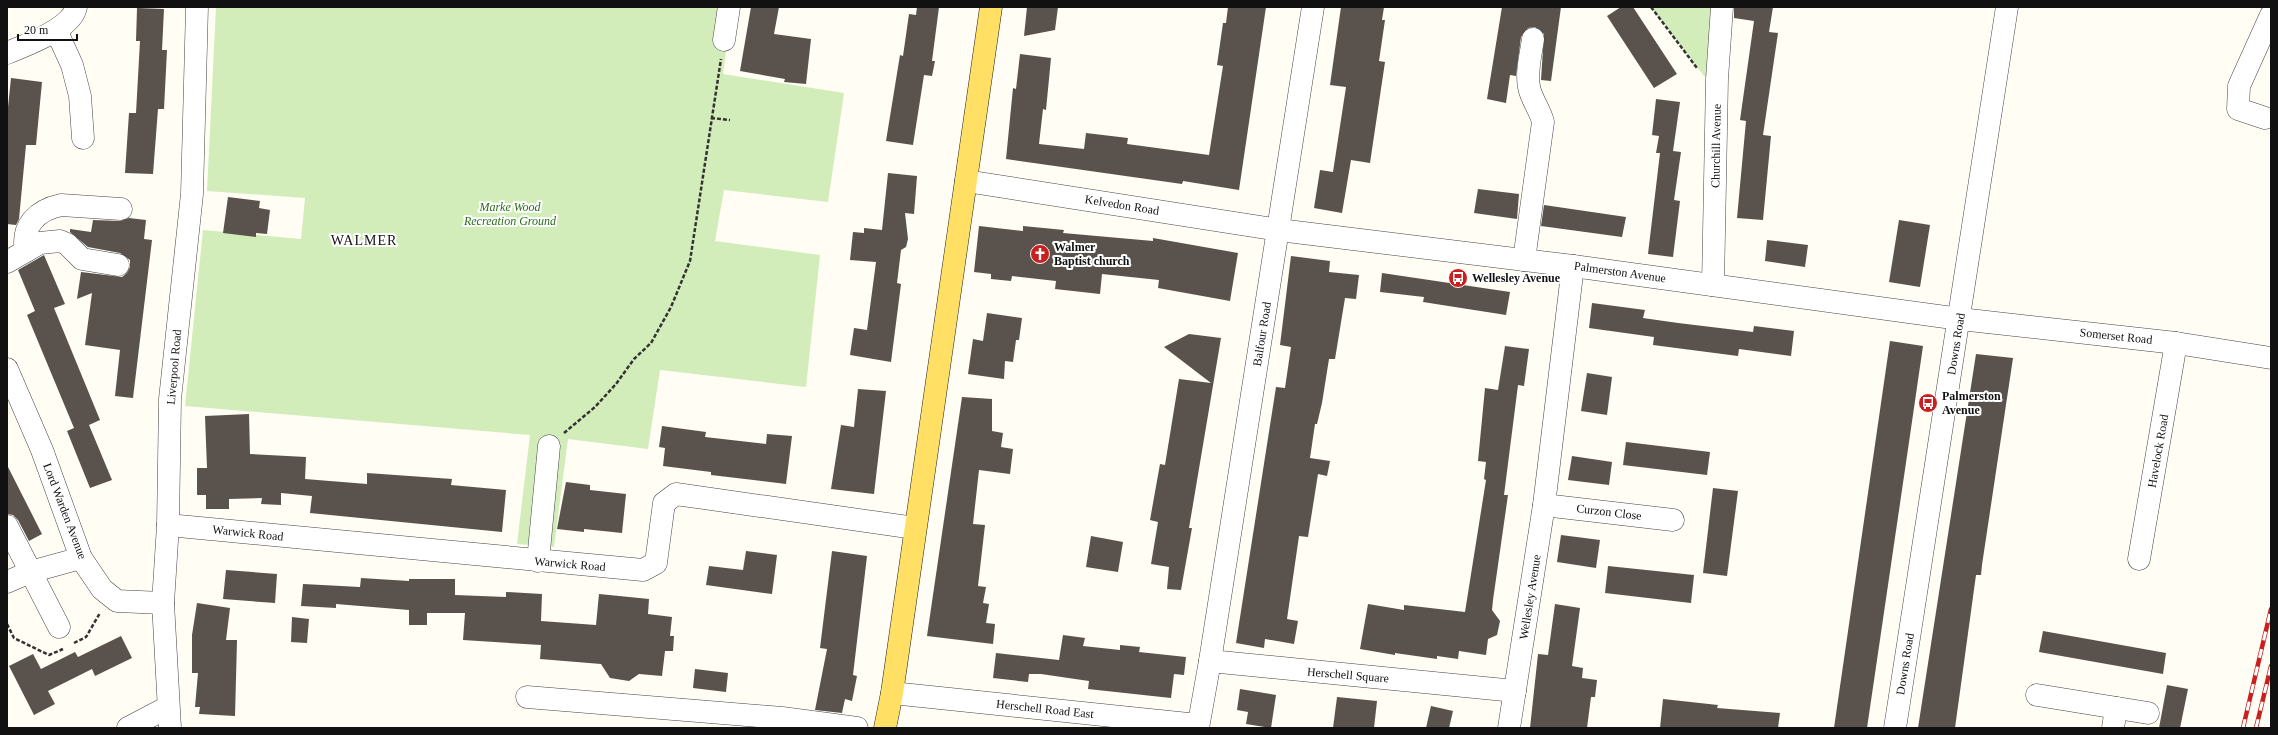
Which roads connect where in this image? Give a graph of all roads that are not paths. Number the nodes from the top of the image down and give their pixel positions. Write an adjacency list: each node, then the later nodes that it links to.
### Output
1 (76, 7): 9 (street)
2 (197, 7): 31 (street, Liverpool Road)
3 (729, 7): 11 (street)
4 (991, 7): 15 (main road)
5 (1313, 7): 17 (street, Balfour Road)
6 (1722, 7): 23 (street, Churchill Avenue)
7 (2007, 7): 24 (street, Downs Road)
8 (2271, 15): 13 (street)
9 (56, 30): 12 (street); 14 (street)
10 (1533, 39): 19 (street)
11 (724, 40)
12 (7, 54)
13 (2265, 118)
14 (83, 138)
15 (966, 181): 17 (street, Kelvedon Road); 33 (main road)
16 (121, 209): 18 (street)
17 (1279, 230): 19 (street, Palmerston Avenue); 41 (street, Balfour Road)
18 (26, 251): 20 (street); 21 (street)
19 (1524, 260): 22 (street, Palmerston Avenue)
20 (7, 262)
21 (118, 265)
22 (1573, 266): 23 (street, Palmerston Avenue); 29 (street, Wellesley Avenue)
23 (1713, 285): 24 (street, Palmerston Avenue)
24 (1960, 319): 25 (street, Somerset Road); 54 (street, Downs Road)
25 (2176, 343): 26 (street, Somerset Road); 35 (street, Havelock Road)
26 (2271, 358)
27 (7, 369): 34 (street, Lord Warden Avenue)
28 (549, 446): 36 (street)
29 (1544, 505): 30 (street, Curzon Close); 42 (street, Wellesley Avenue)
30 (1673, 520)
31 (168, 525): 36 (street, Warwick Road); 39 (street, Liverpool Road)
32 (7, 526): 37 (street)
33 (915, 528): 36 (street, Warwick Road); 43 (main road)
34 (81, 558): 37 (street); 39 (street, Lord Warden Avenue)
35 (2139, 559)
36 (538, 561)
37 (30, 572): 38 (street); 40 (street)
38 (7, 582)
39 (164, 603): 47 (street, Liverpool Road)
40 (59, 627)
41 (1210, 661): 42 (street, Herschell Square); 49 (street)
42 (1515, 691): 53 (street)
43 (892, 694): 49 (street, Herschell Road East); 52 (main road)
44 (2037, 695): 48 (street)
45 (527, 697): 51 (street)
46 (2148, 713): 48 (street)
47 (169, 718): 50 (street)
48 (2114, 718)
49 (1198, 727)
50 (128, 728)
51 (857, 728)
52 (885, 728)
53 (1509, 728)
54 (1895, 728)

